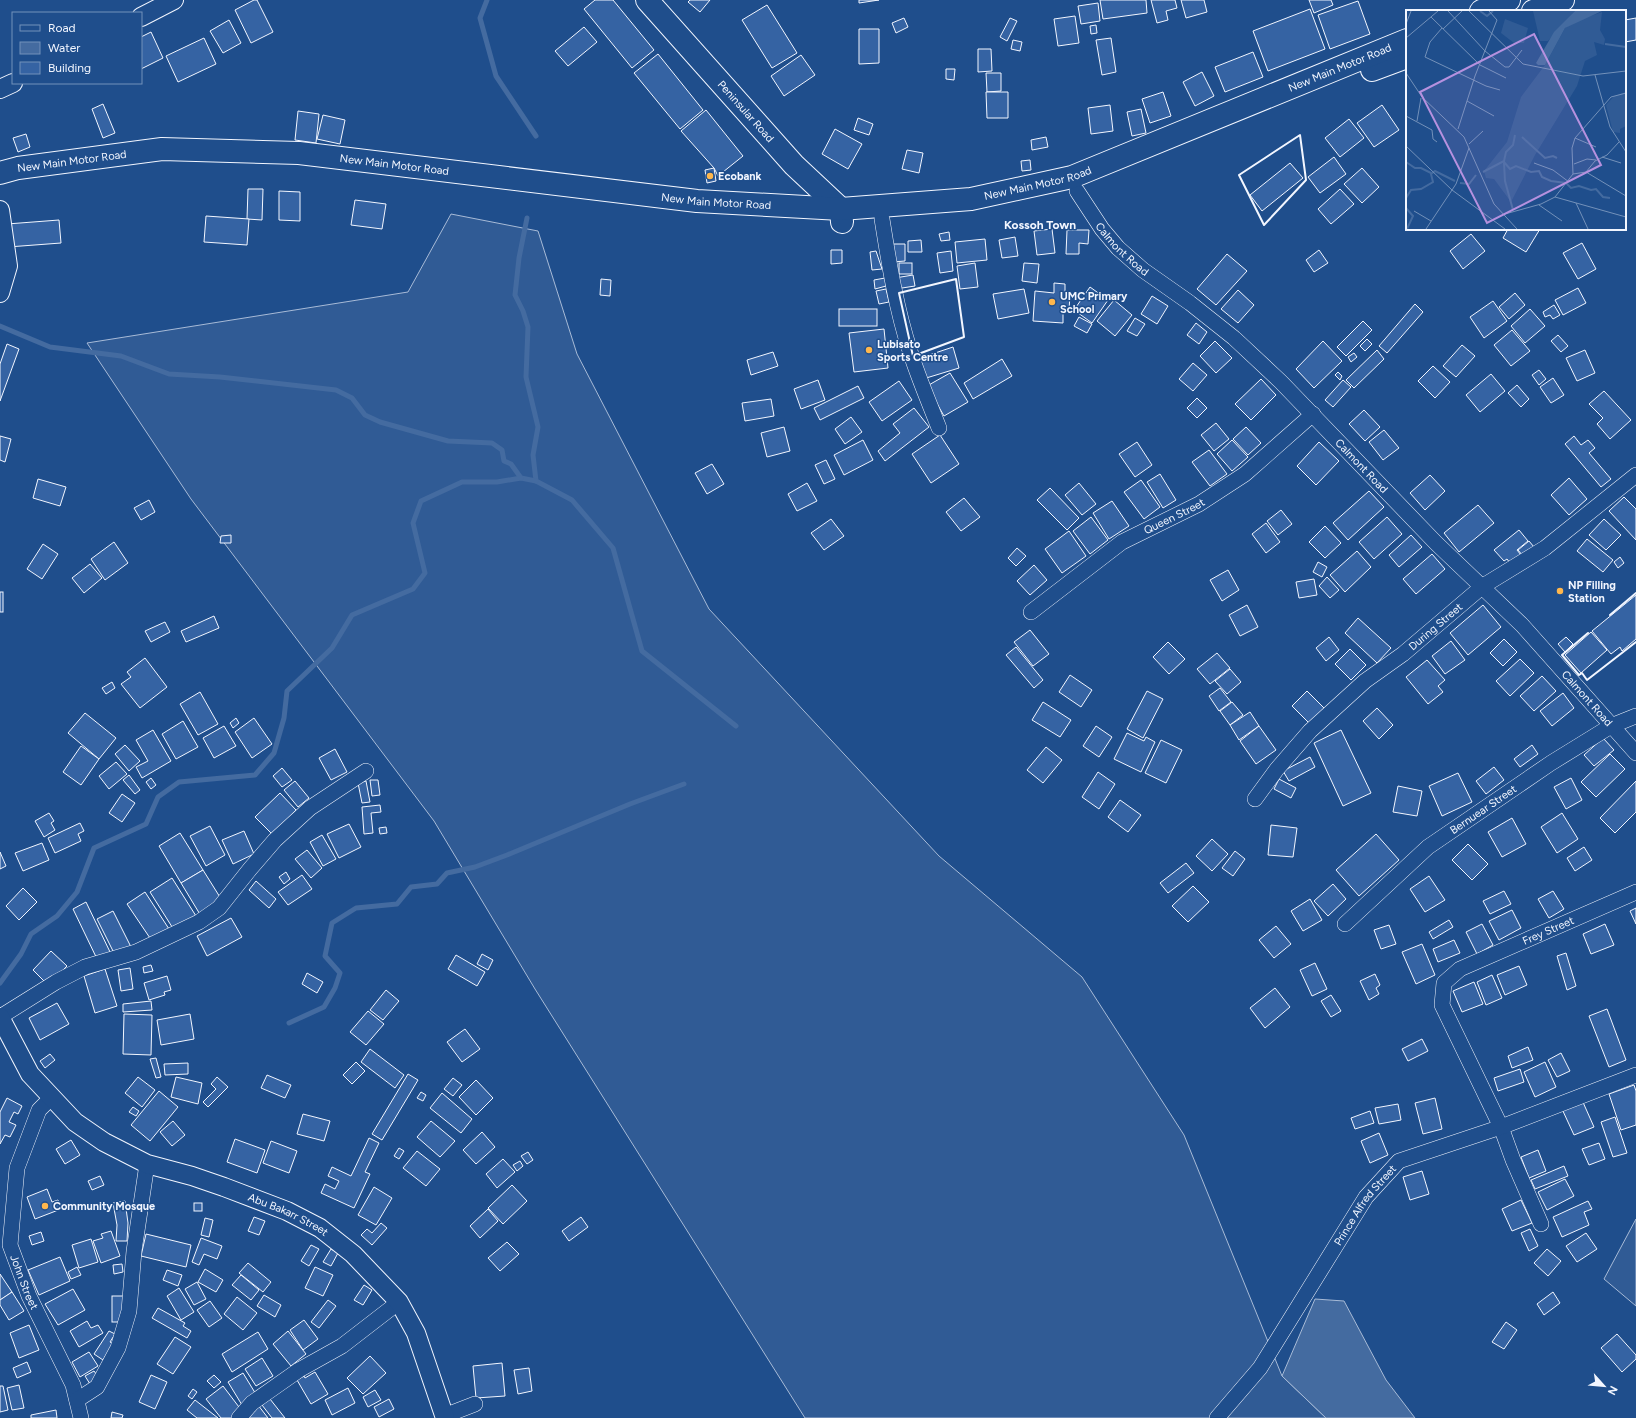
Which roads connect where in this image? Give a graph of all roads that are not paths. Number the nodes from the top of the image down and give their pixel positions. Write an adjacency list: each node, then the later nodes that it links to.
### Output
1 (174, 0): 7 (street)
2 (647, 0): 16 (main road, Peninsular Road)
3 (1509, 0): 5 (main road)
4 (1563, 0): 6 (main road)
5 (1484, 10)
6 (1536, 10)
7 (142, 16)
8 (1406, 40): 16 (main road, New Main Motor Road)
9 (1406, 57): 14 (main road, New Main Motor Road)
10 (12, 83): 11 (street)
11 (0, 89)
12 (0, 173): 16 (main road, New Main Motor Road)
13 (0, 188): 16 (main road, New Main Motor Road)
14 (1077, 191): 17 (main road, New Main Motor Road); 19 (street, Calmont Road)
15 (0, 210): 18 (street)
16 (841, 215): 17 (main road, New Main Motor Road)
17 (882, 219): 20 (street)
18 (0, 293)
19 (1313, 414): 22 (street, Calmont Road); 23 (street, Queen Street)
20 (939, 428)
21 (1636, 475): 22 (street, During Street)
22 (1483, 586): 25 (street, Calmont Road); 28 (street, During Street)
23 (1032, 612)
24 (1636, 716): 25 (street, Bernuear Street)
25 (1611, 726): 26 (street, Calmont Road); 30 (street, Bernuear Street)
26 (1636, 754)
27 (366, 771): 31 (street)
28 (1254, 799)
29 (1636, 892): 34 (street, Frey Street)
30 (1345, 924)
31 (0, 1017): 33 (street, Abu Bakarr Street)
32 (1636, 1075): 34 (street, Prince Alfred Street)
33 (51, 1098): 35 (street, Abu Bakarr Street); 37 (street, John Street)
34 (1501, 1127): 36 (street, Frey Street); 44 (street, Prince Alfred Street)
35 (147, 1164): 38 (street, Abu Bakarr Street); 39 (street)
36 (1540, 1224)
37 (5, 1247): 39 (street, John Street)
38 (400, 1302): 41 (street, Abu Bakarr Street); 43 (street)
39 (77, 1400): 42 (street, John Street)
40 (475, 1404): 41 (street)
41 (445, 1417)
42 (81, 1418)
43 (239, 1418)
44 (1217, 1418)

